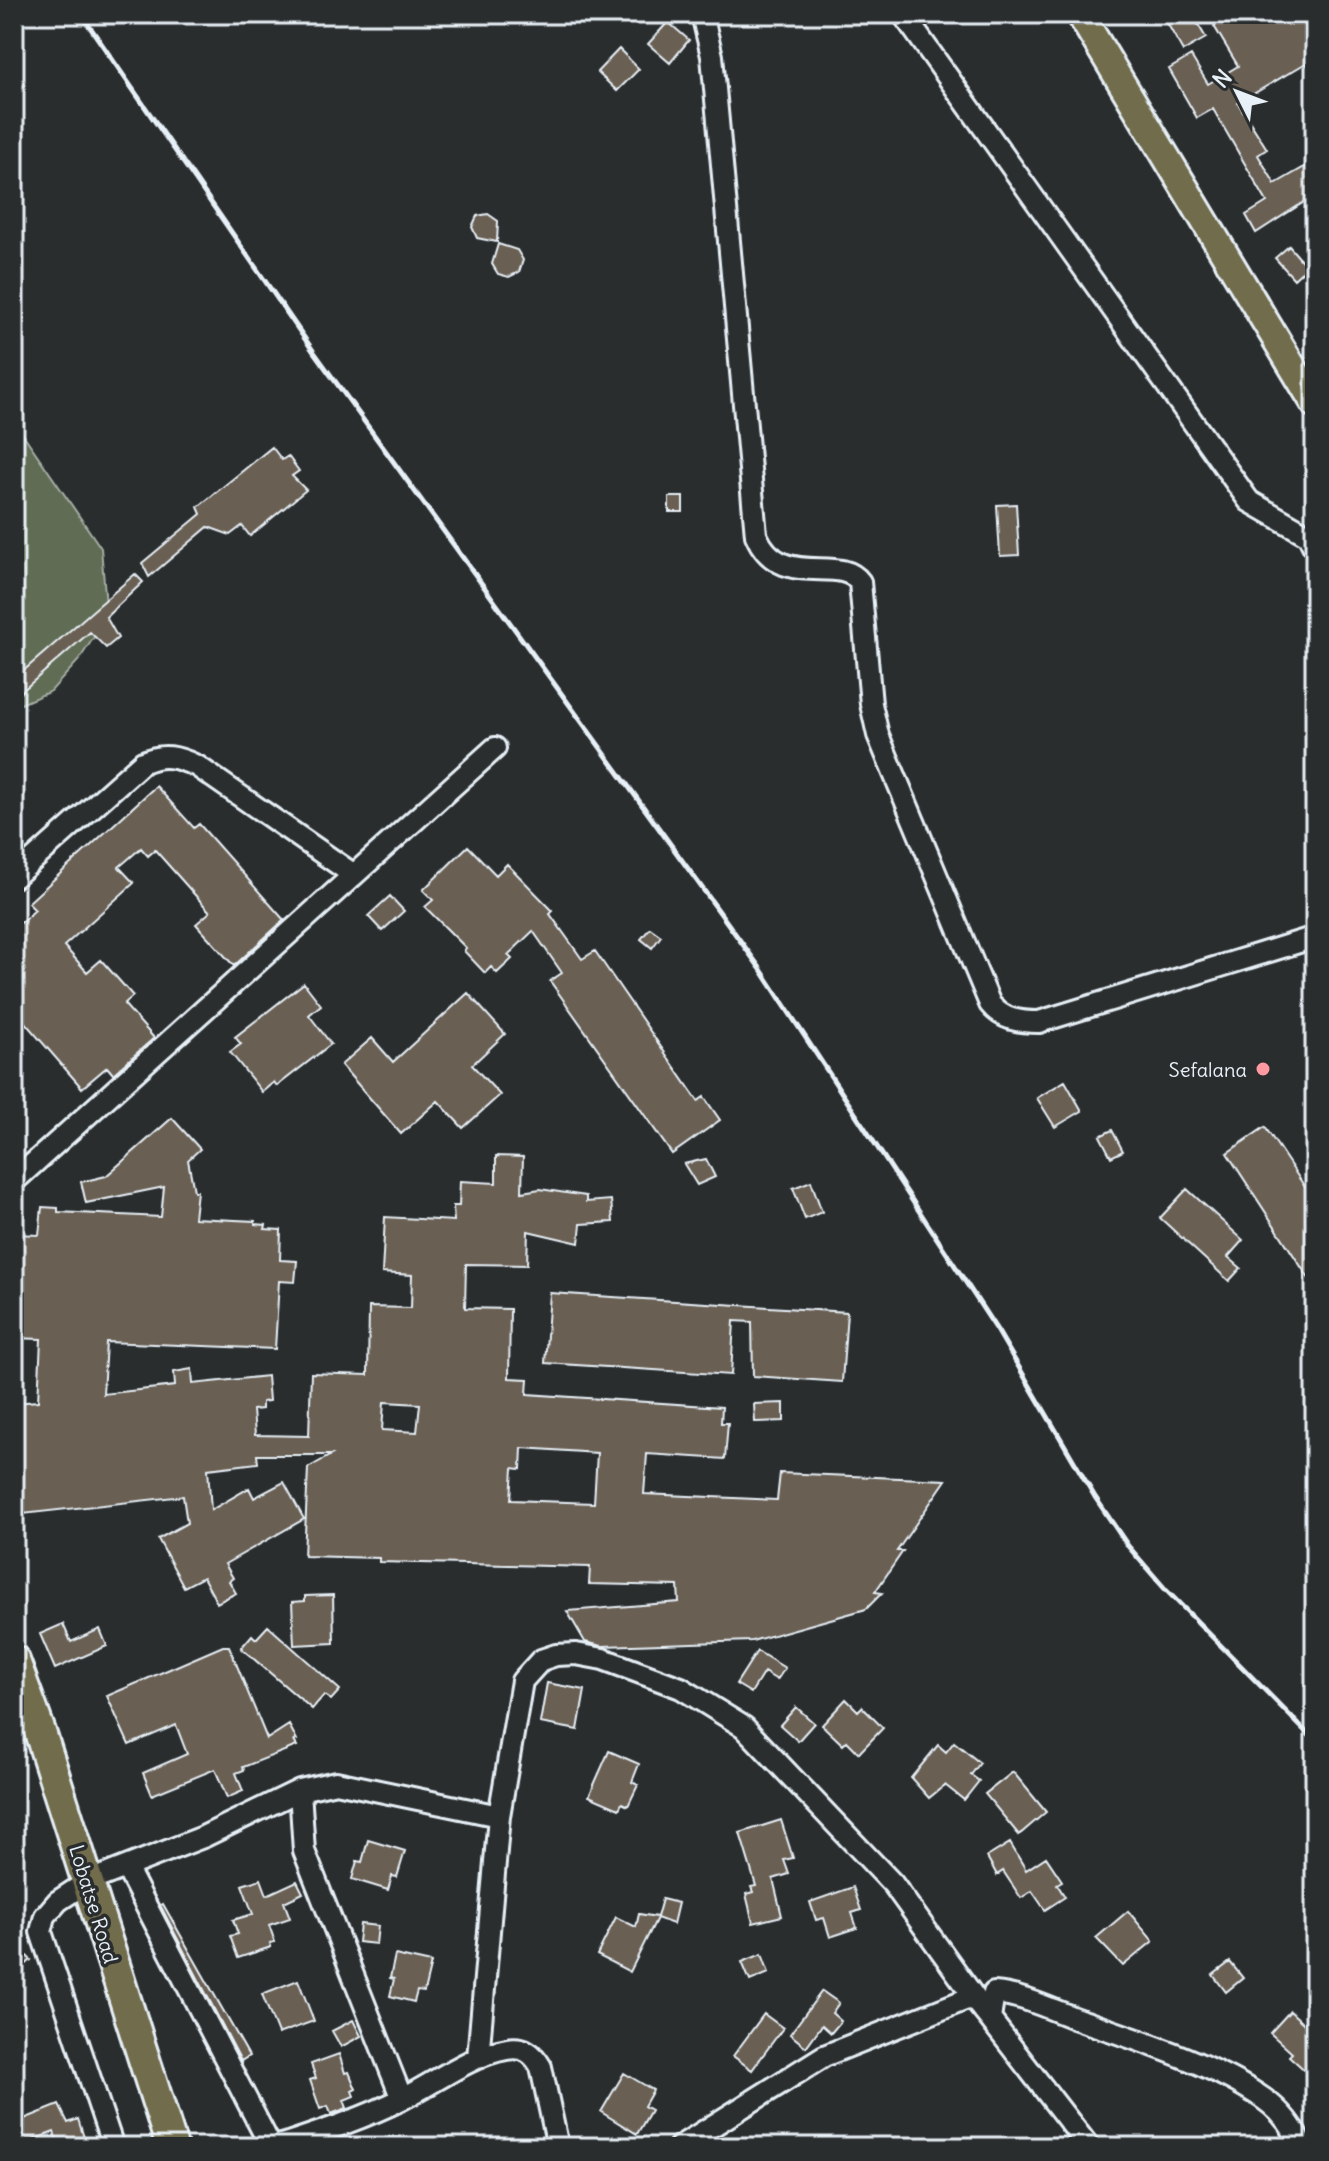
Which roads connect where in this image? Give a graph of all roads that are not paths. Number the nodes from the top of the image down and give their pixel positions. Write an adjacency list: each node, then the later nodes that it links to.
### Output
1 (702, 14): 9 (street)
2 (903, 14): 5 (street)
3 (1080, 14): 4 (main road)
4 (1315, 404)
5 (1315, 549)
6 (495, 748): 7 (street)
7 (354, 875): 8 (street); 10 (street)
8 (14, 877)
9 (1315, 937)
10 (14, 1181)
11 (14, 1661): 15 (highway, Lobatse Road)
12 (300, 1790): 13 (street); 14 (street); 18 (street)
13 (499, 1816): 16 (street); 17 (street)
14 (126, 1867): 15 (street); 21 (street)
15 (87, 1882): 19 (street); 20 (highway, Lobatse Road)
16 (990, 2019): 23 (street); 24 (street); 25 (street)
17 (478, 2058): 18 (street); 22 (street)
18 (402, 2099): 21 (street)
19 (113, 2147)
20 (172, 2147)
21 (273, 2147)
22 (558, 2147)
23 (679, 2147)
24 (1089, 2147)
25 (1302, 2147)

